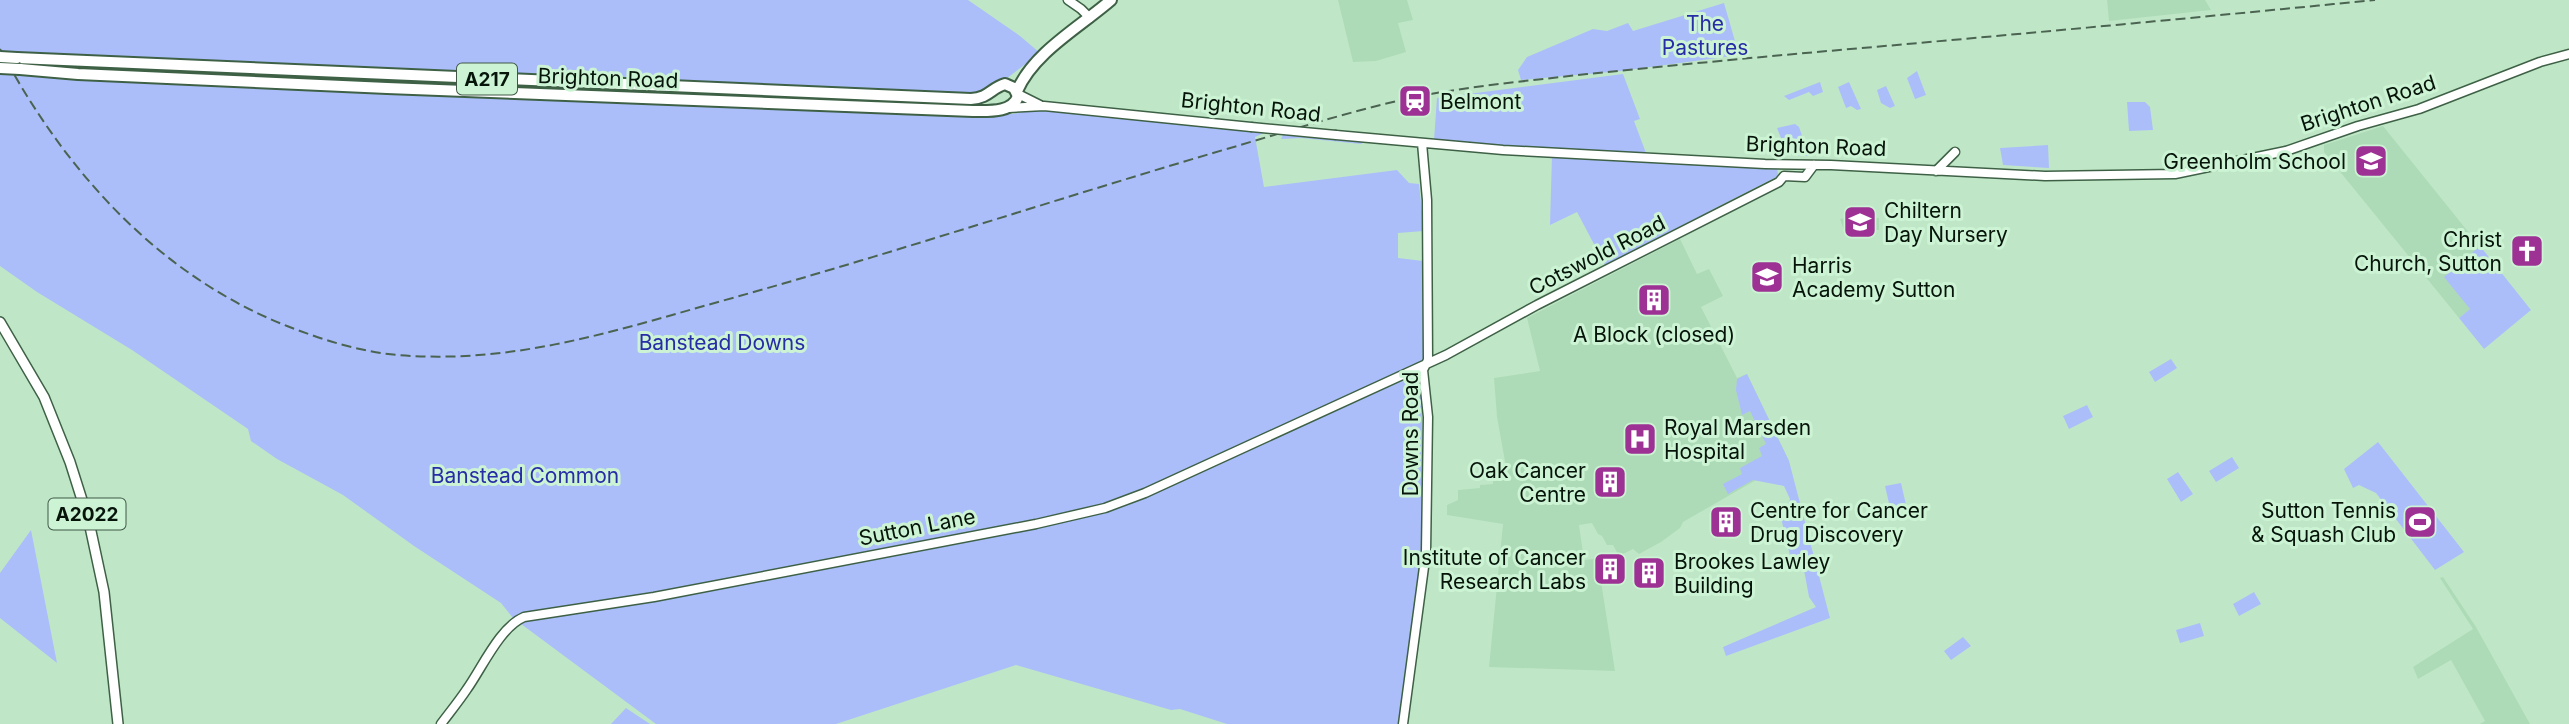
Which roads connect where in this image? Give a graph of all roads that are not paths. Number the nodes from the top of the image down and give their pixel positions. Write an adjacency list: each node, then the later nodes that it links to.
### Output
1 (1068, 0): 3 (main road)
2 (1111, 0): 3 (highway, A217)
3 (1090, 18): 8 (highway, A217)
4 (2569, 54): 16 (main road, Brighton Road)
5 (0, 57): 6 (highway, Brighton Road / A217, bridge)
6 (18, 64): 7 (highway, Brighton Road / A217, bridge); 9 (highway, Brighton Road / A217); 12 (highway, Brighton Road / A217)
7 (0, 68)
8 (1028, 70): 9 (highway, A217); 10 (highway, A217)
9 (999, 87): 10 (highway); 12 (highway)
10 (1017, 92): 11 (main road, Brighton Road); 12 (highway)
11 (1044, 106): 12 (main road, Brighton Road); 13 (main road, Brighton Road, bridge)
12 (1007, 108)
13 (1422, 143): 17 (main road, Brighton Road); 19 (main road, Downs Road)
14 (1955, 152): 16 (main road)
15 (1814, 165): 16 (main road, Brighton Road); 17 (main road, Cotswold Road)
16 (1936, 171)
17 (1786, 172): 19 (main road, Cotswold Road)
18 (0, 321): 20 (main road, A2022)
19 (1426, 365): 21 (main road, Sutton Lane); 22 (main road, Downs Road)
20 (118, 724)
21 (441, 724)
22 (1404, 724)

